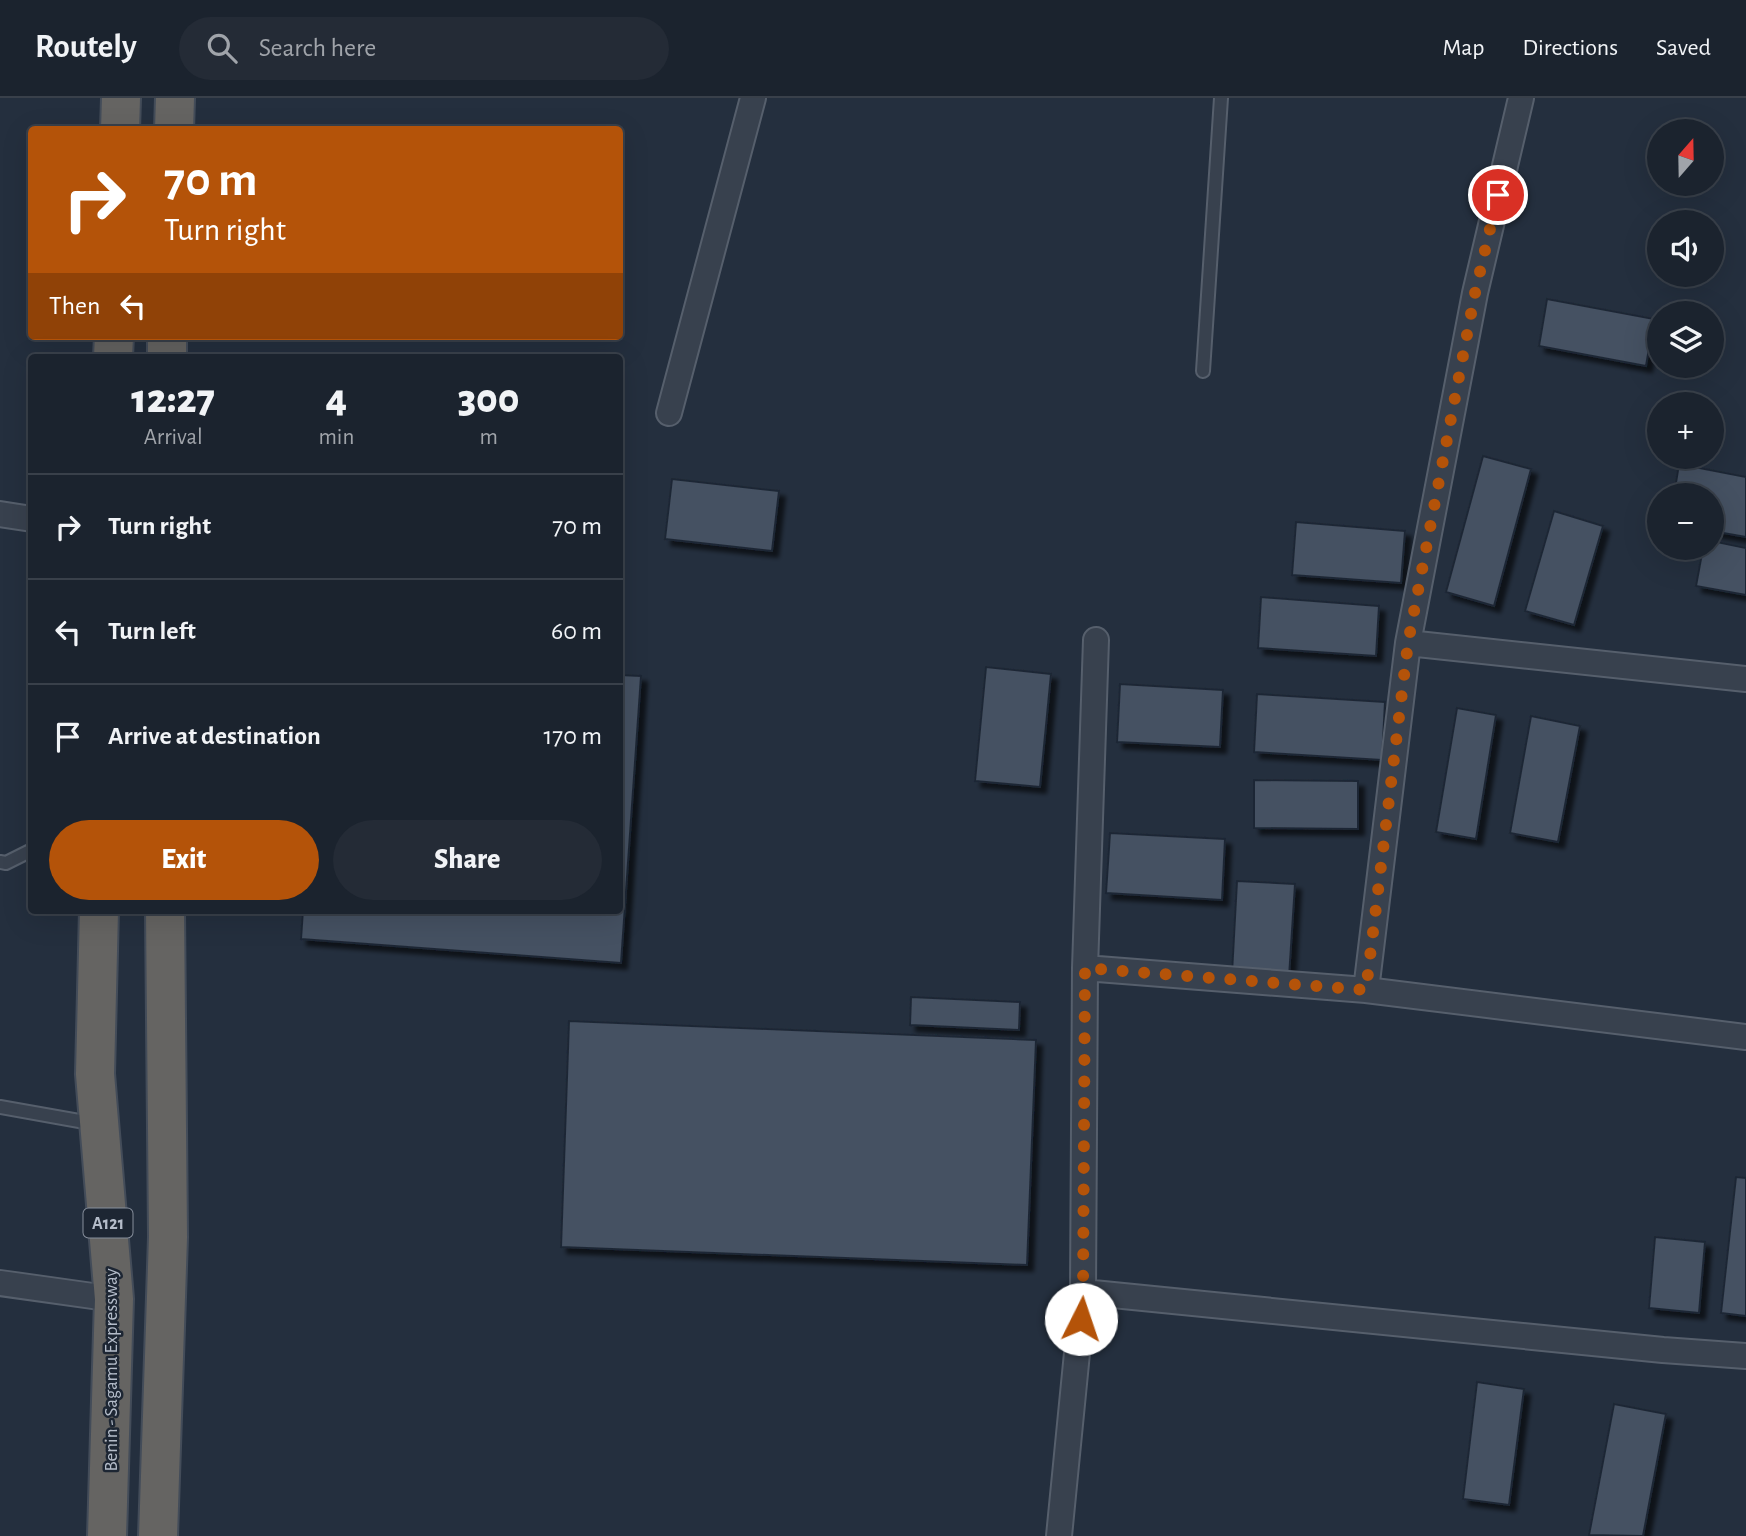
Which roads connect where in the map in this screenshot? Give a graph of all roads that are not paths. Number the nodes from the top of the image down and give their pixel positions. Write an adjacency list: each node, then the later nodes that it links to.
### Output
1 (121, 98): 6 (highway)
2 (175, 98): 7 (highway)
3 (753, 98): 9 (street)
4 (1221, 98): 8 (lane)
5 (1521, 98): 13 (street)
6 (120, 126)
7 (174, 126)
8 (1203, 371)
9 (669, 413)
10 (0, 514): 11 (street)
11 (28, 518)
12 (1096, 639): 19 (street)
13 (1408, 643): 14 (street); 20 (street)
14 (1746, 679)
15 (28, 852): 16 (lane)
16 (0, 862)
17 (99, 914): 23 (highway, Benin - Sagamu Expressway / A121)
18 (165, 914): 29 (highway)
19 (1085, 968): 20 (street); 25 (street)
20 (1366, 990): 21 (street)
21 (1746, 1037)
22 (0, 1107): 23 (lane)
23 (100, 1125): 26 (highway, Benin - Sagamu Expressway / A121)
24 (0, 1283): 26 (street)
25 (1083, 1292): 27 (street); 30 (street)
26 (114, 1299): 28 (highway, Benin - Sagamu Expressway / A121)
27 (1746, 1356)
28 (107, 1536)
29 (158, 1536)
30 (1059, 1536)

